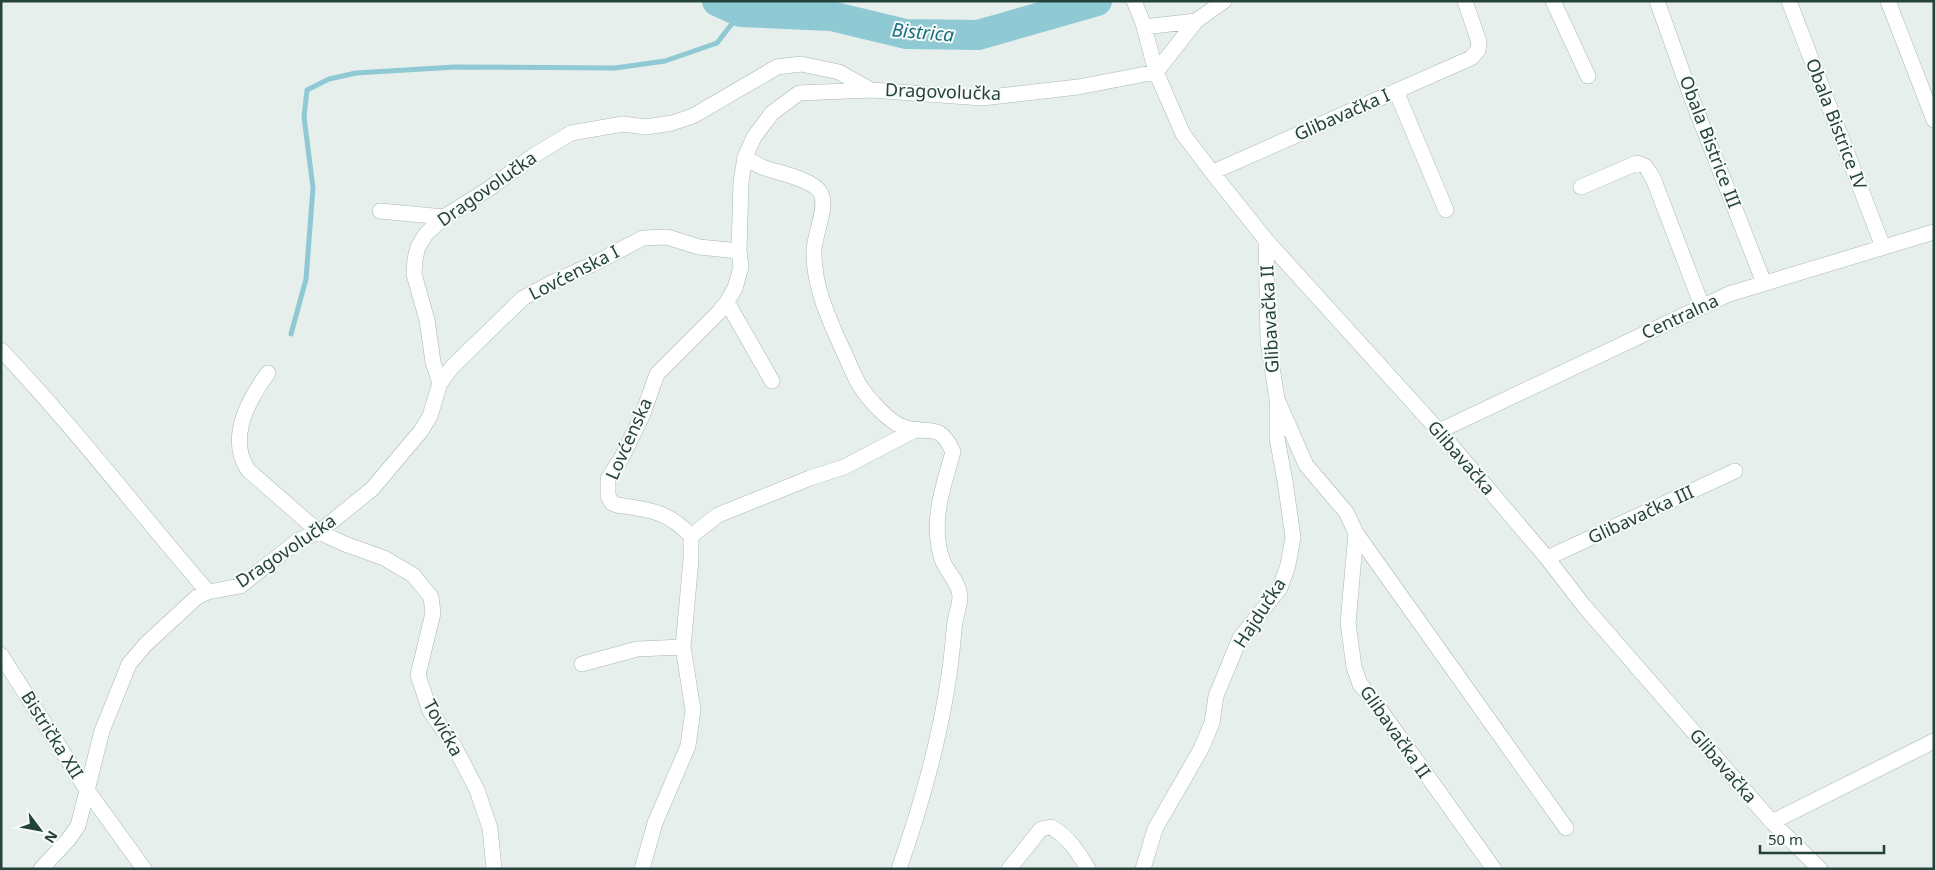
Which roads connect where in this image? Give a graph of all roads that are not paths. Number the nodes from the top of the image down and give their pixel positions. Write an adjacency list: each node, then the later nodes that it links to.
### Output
1 (1134, 1): 9 (street, Glibavačka)
2 (1224, 1): 8 (street)
3 (1466, 1): 13 (street, Glibavačka I)
4 (1554, 1): 11 (street)
5 (1657, 1): 25 (street, Obala Bistrice III)
6 (1789, 1): 23 (street, Obala Bistrice IV)
7 (1888, 1): 14 (street)
8 (1196, 21): 9 (street); 10 (street)
9 (1143, 25): 10 (street, Glibavačka)
10 (1156, 72): 12 (street, Dragovolučka); 16 (street, Glibavačka)
11 (1588, 76)
12 (871, 90): 15 (street, Lovćenska); 20 (street, Dragovolučka)
13 (1396, 91): 16 (street, Glibavačka I); 18 (street)
14 (1934, 120)
15 (745, 157): 24 (street, Lovćenska); 33 (street)
16 (1213, 172): 22 (street, Glibavačka)
17 (1581, 188): 27 (street)
18 (1446, 210)
19 (380, 211): 20 (street)
20 (444, 217): 31 (street, Dragovolučka)
21 (1934, 232): 23 (street, Centralna)
22 (1266, 240): 32 (street, Glibavačka II); 34 (street, Glibavačka)
23 (1884, 247): 25 (street, Centralna)
24 (739, 251): 26 (street, Lovćenska); 31 (street, Lovćenska I)
25 (1764, 283): 27 (street, Centralna)
26 (727, 302): 30 (street); 38 (street, Lovćenska)
27 (1702, 306): 34 (street, Centralna)
28 (1, 350): 40 (street)
29 (268, 373): 36 (street, Tovićka)
30 (772, 381)
31 (440, 383): 36 (street, Dragovolučka)
32 (1277, 399): 37 (street, Glibavačka II); 48 (street, Hajdučka)
33 (917, 429): 38 (street); 53 (street)
34 (1439, 431): 39 (street, Glibavačka)
35 (1736, 471): 39 (street, Glibavačka III)
36 (319, 532): 40 (street, Dragovolučka); 51 (street, Tovićka)
37 (1356, 533): 47 (street); 58 (street, Glibavačka II)
38 (691, 536): 41 (street)
39 (1547, 558): 46 (street, Glibavačka)
40 (208, 592): 45 (street, Dragovolučka)
41 (683, 647): 43 (street); 52 (street)
42 (1, 655): 45 (street, Bistrička XII)
43 (582, 664)
44 (1934, 741): 46 (street)
45 (87, 790): 49 (street, Dragovolučka); 50 (street, Bistrička XII)
46 (1772, 822): 59 (street, Glibavačka)
47 (1566, 828)
48 (1155, 829): 56 (street); 57 (street, Hajdučka)
49 (41, 869)
50 (144, 869)
51 (494, 869)
52 (642, 869)
53 (899, 869)
54 (1009, 869): 55 (street)
55 (1088, 869)
56 (1134, 869)
57 (1144, 869)
58 (1494, 869)
59 (1820, 869)

